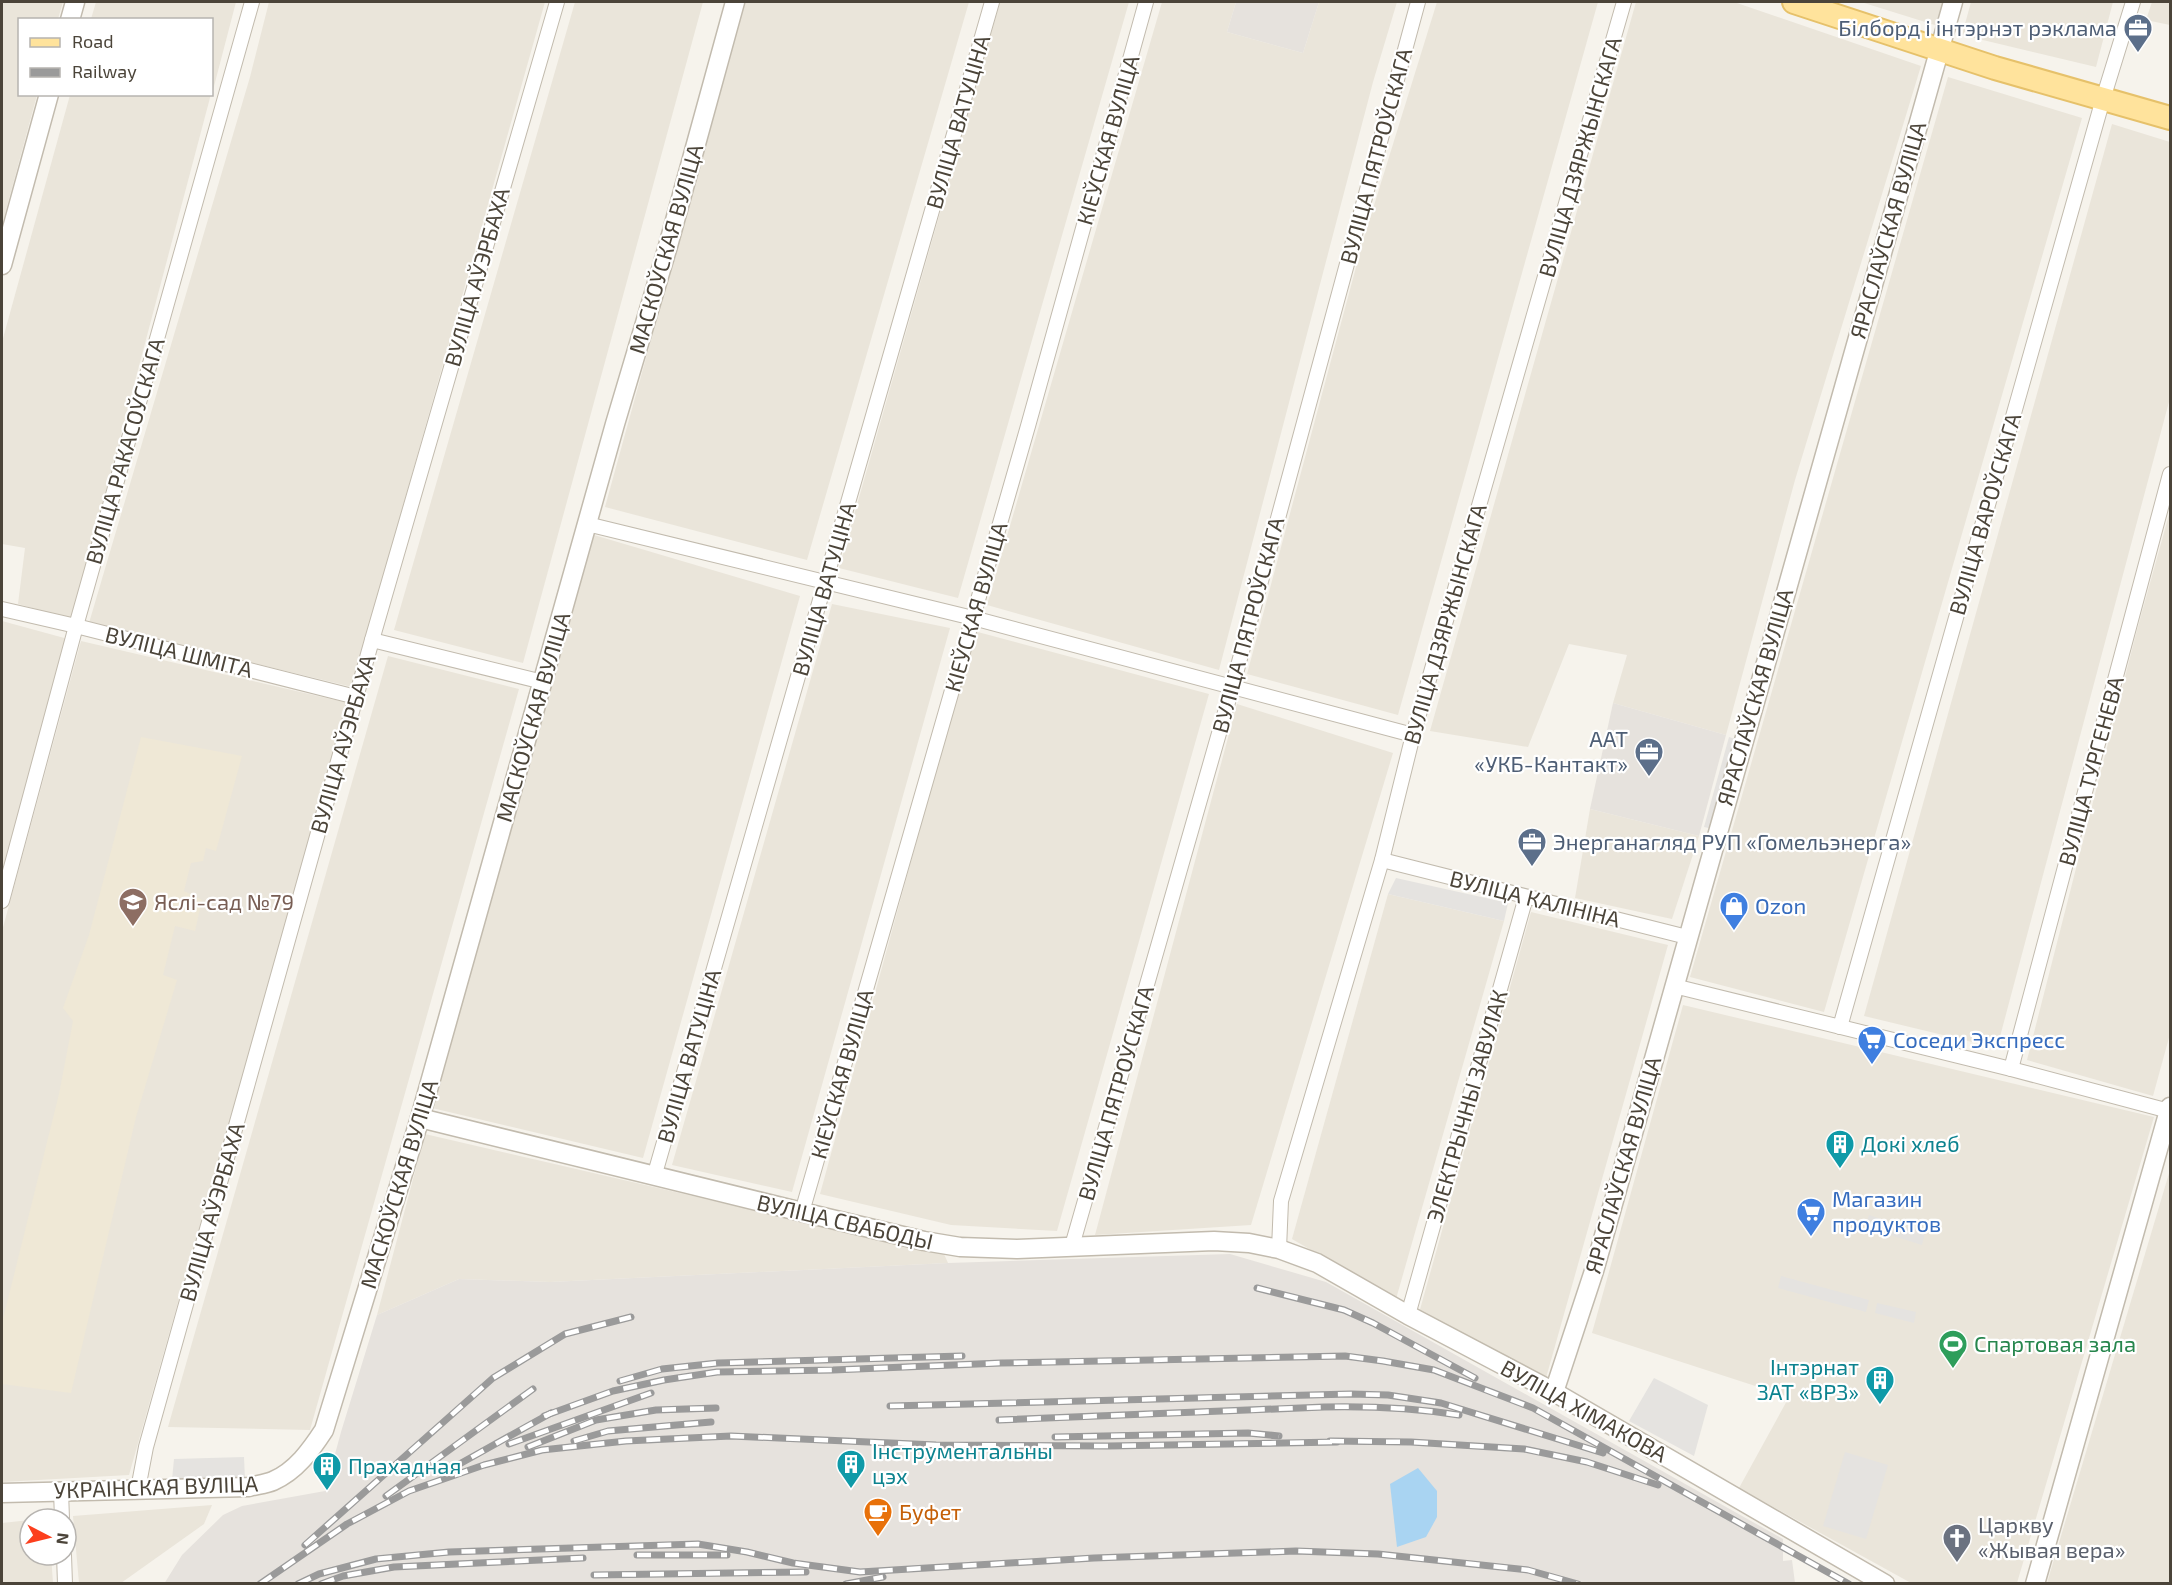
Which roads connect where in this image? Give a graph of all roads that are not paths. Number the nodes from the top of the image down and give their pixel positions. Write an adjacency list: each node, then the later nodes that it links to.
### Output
1 (75, 2): 12 (street)
2 (252, 2): 23 (street, ВУЛІЦА РАКАСОЎСКАГА)
3 (556, 2): 24 (street, ВУЛІЦА АЎЭРБАХА)
4 (735, 2): 19 (street, МАСКОЎСКАЯ ВУЛІЦА)
5 (992, 2): 20 (street, ВУЛІЦА ВАТУЦІНА)
6 (1146, 2): 22 (street, КІЕЎСКАЯ ВУЛІЦА)
7 (1418, 2): 26 (street, ВУЛІЦА ПЯТРОЎСКАГА)
8 (1624, 2): 28 (street, ВУЛІЦА ДЗЯРЖЫНСКАГА)
9 (1794, 2): 13 (main road)
10 (1953, 2): 13 (street, ЯРАСЛАЎСКАЯ ВУЛІЦА)
11 (2133, 2): 15 (street, ВУЛІЦА ВАРОЎСКАГА)
12 (71, 18)
13 (1940, 49): 15 (main road); 32 (street, ЯРАСЛАЎСКАЯ ВУЛІЦА)
14 (48, 96): 17 (street)
15 (2103, 99): 16 (main road); 34 (street, ВУЛІЦА ВАРОЎСКАГА)
16 (2170, 118)
17 (2, 265)
18 (2170, 474): 35 (street, ВУЛІЦА ТУРГЕНЕВА)
19 (587, 524): 20 (street); 25 (street, МАСКОЎСКАЯ ВУЛІЦА)
20 (826, 583): 22 (street); 38 (street, ВУЛІЦА ВАТУЦІНА)
21 (2, 609): 23 (street, ВУЛІЦА ШМІТА)
22 (973, 618): 26 (street); 39 (street, КІЕЎСКАЯ ВУЛІЦА)
23 (76, 626): 27 (street, ВУЛІЦА ШМІТА); 31 (street, ВУЛІЦА РАКАСОЎСКАГА)
24 (372, 640): 25 (street); 27 (street, ВУЛІЦА АЎЭРБАХА)
25 (543, 682): 37 (street, МАСКОЎСКАЯ ВУЛІЦА)
26 (1232, 688): 28 (street); 40 (street, ВУЛІЦА ПЯТРОЎСКАГА)
27 (356, 697): 45 (street, ВУЛІЦА АЎЭРБАХА)
28 (1413, 735): 29 (street, ВУЛІЦА ДЗЯРЖЫНСКАГА)
29 (1382, 860): 30 (street, ВУЛІЦА КАЛІНІНА); 41 (street, ВУЛІЦА ДЗЯРЖЫНСКАГА)
30 (1526, 897): 32 (street, ВУЛІЦА КАЛІНІНА); 42 (street, ЭЛЕКТРЫЧНЫ ЗАВУЛАК)
31 (2, 901)
32 (1687, 937): 33 (street, ЯРАСЛАЎСКАЯ ВУЛІЦА)
33 (1674, 986): 34 (street); 43 (street, ЯРАСЛАЎСКАЯ ВУЛІЦА)
34 (1840, 1027): 35 (street)
35 (2011, 1069): 36 (street)
36 (2170, 1110): 52 (street)
37 (420, 1118): 38 (street, ВУЛІЦА СВАБОДЫ); 44 (street, МАСКОЎСКАЯ ВУЛІЦА)
38 (654, 1177): 39 (street, ВУЛІЦА СВАБОДЫ)
39 (802, 1212): 40 (street, ВУЛІЦА СВАБОДЫ)
40 (1072, 1246): 41 (street, ВУЛІЦА СВАБОДЫ)
41 (1279, 1249): 42 (street, ВУЛІЦА ХІМАКОВА)
42 (1408, 1315): 43 (street, ВУЛІЦА ХІМАКОВА)
43 (1554, 1392): 51 (street, ВУЛІЦА ХІМАКОВА)
44 (324, 1430): 45 (street, УКРАІНСКАЯ ВУЛІЦА)
45 (138, 1488): 46 (street, УКРАІНСКАЯ ВУЛІЦА)
46 (61, 1491): 47 (street, УКРАІНСКАЯ ВУЛІЦА); 48 (street)
47 (2, 1493)
48 (62, 1507)
49 (64, 1567): 50 (street)
50 (65, 1584)
51 (1885, 1584)
52 (2035, 1584)

